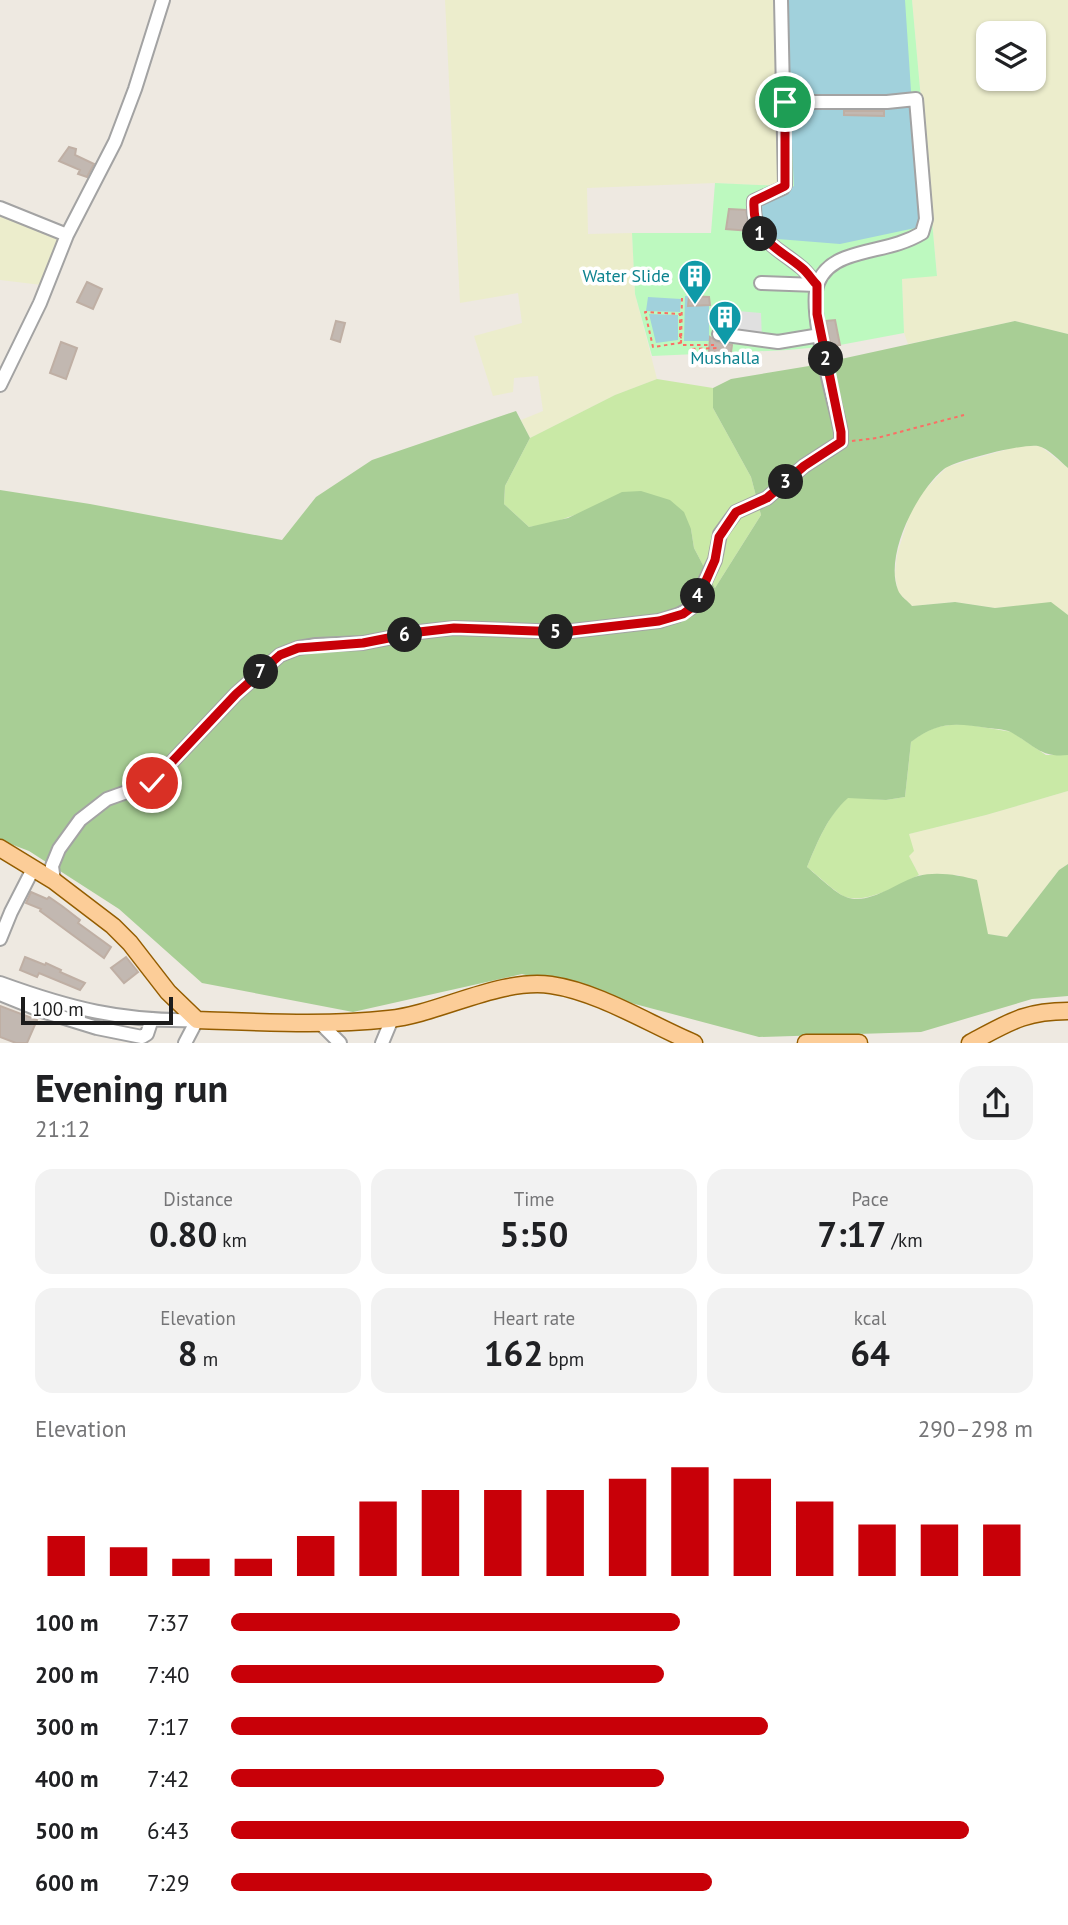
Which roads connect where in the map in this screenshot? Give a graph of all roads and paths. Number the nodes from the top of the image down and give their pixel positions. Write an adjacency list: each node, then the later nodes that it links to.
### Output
1 (163, 0): 5 (lane)
2 (781, 0): 3 (lane)
3 (786, 102): 7 (lane); 7 (lane)
4 (0, 208): 5 (lane)
5 (67, 235): 13 (lane)
6 (761, 283): 7 (lane)
7 (817, 285): 9 (lane)
8 (682, 298): 10 (path)
9 (820, 335): 11 (lane); 15 (lane)
10 (681, 337): 10 (path); 11 (path)
11 (717, 341): 12 (path)
12 (692, 349)
13 (0, 385)
14 (964, 415): 15 (path)
15 (841, 442): 18 (lane)
16 (0, 848): 17 (main road)
17 (33, 869): 18 (main road); 19 (lane)
18 (54, 881): 27 (main road)
19 (0, 939)
20 (0, 983): 22 (lane)
21 (0, 994): 22 (lane)
22 (44, 1005): 24 (lane); 29 (lane)
23 (1068, 1011): 36 (main road)
24 (114, 1017): 25 (lane); 29 (lane)
25 (152, 1019): 27 (lane); 29 (lane)
26 (392, 1019): 28 (main road); 32 (lane); 33 (main road)
27 (197, 1020): 28 (main road); 30 (lane)
28 (320, 1023): 31 (lane)
29 (114, 1031)
30 (185, 1043)
31 (340, 1043)
32 (382, 1043)
33 (694, 1043)
34 (806, 1043): 35 (main road)
35 (859, 1043)
36 (970, 1043)

